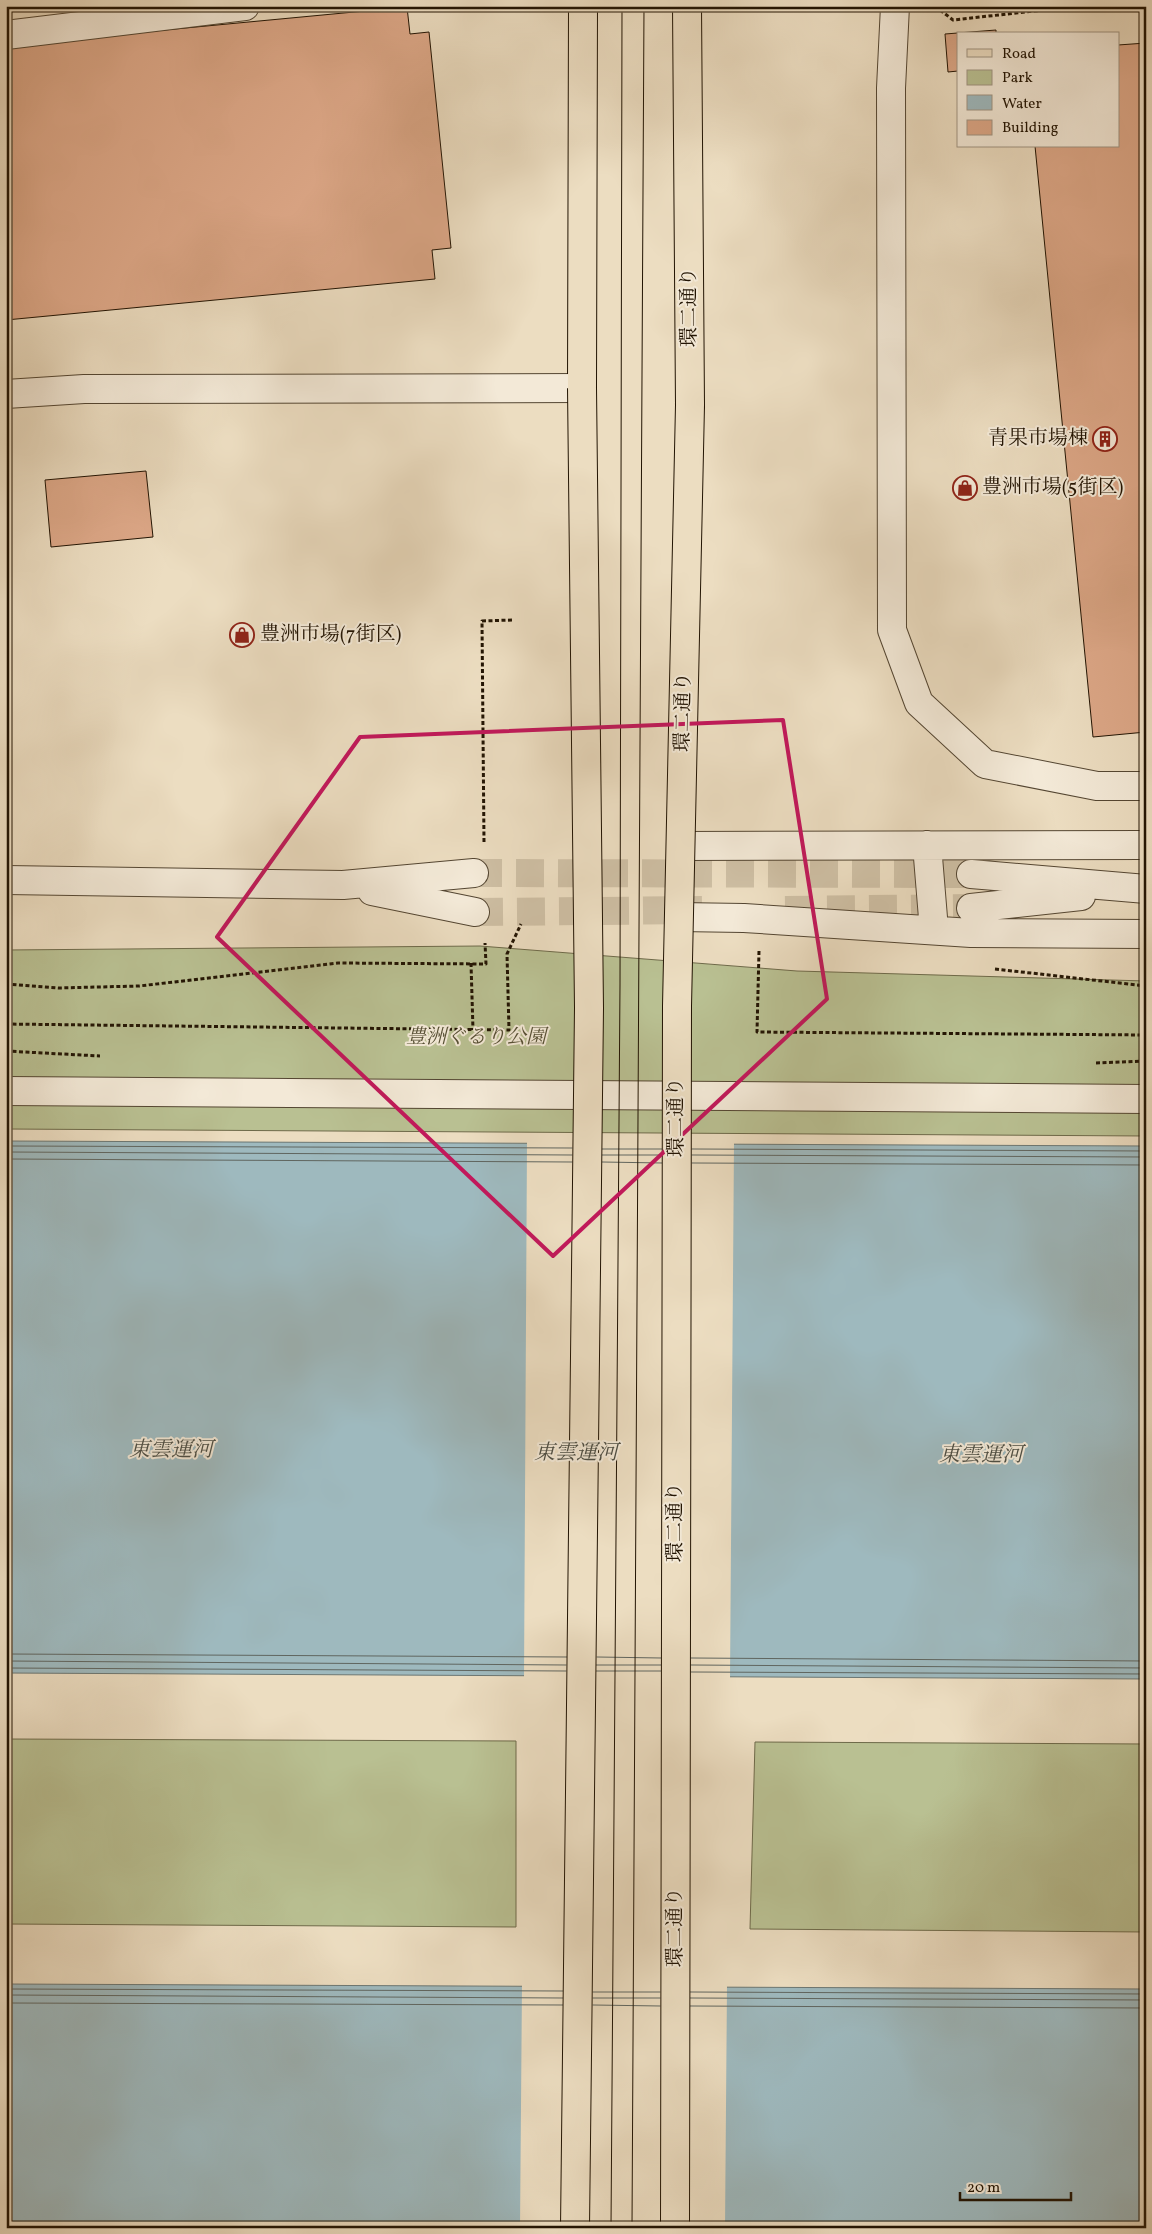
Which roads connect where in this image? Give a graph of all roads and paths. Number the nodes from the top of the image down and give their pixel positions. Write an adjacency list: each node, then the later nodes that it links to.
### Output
1 (245, 6): 7 (street)
2 (583, 6): 8 (main road)
3 (687, 6): 15 (main road, 環二通り, bridge)
4 (894, 6): 11 (street)
5 (935, 6): 6 (path)
6 (1080, 6)
7 (6, 35)
8 (582, 388): 9 (street); 35 (main road, bridge)
9 (6, 394)
10 (513, 620): 14 (path)
11 (1146, 786)
12 (927, 845): 13 (street); 15 (street); 25 (street)
13 (1146, 845)
14 (484, 846)
15 (681, 846): 22 (main road, 環二通り, bridge)
16 (474, 873): 19 (street)
17 (970, 874): 20 (street)
18 (6, 880): 19 (street)
19 (343, 885): 23 (street)
20 (1144, 889): 21 (street)
21 (970, 908)
22 (679, 917): 25 (street); 36 (main road, 環二通り, bridge)
23 (480, 923): 28 (path)
24 (521, 924): 31 (path)
25 (934, 930): 26 (street)
26 (1146, 934)
27 (759, 951): 32 (path)
28 (472, 963): 29 (path); 31 (path)
29 (6, 984)
30 (6, 1024): 31 (path)
31 (473, 1030)
32 (1146, 1035)
33 (6, 1091): 34 (street)
34 (1146, 1099)
35 (575, 2228)
36 (675, 2228)

